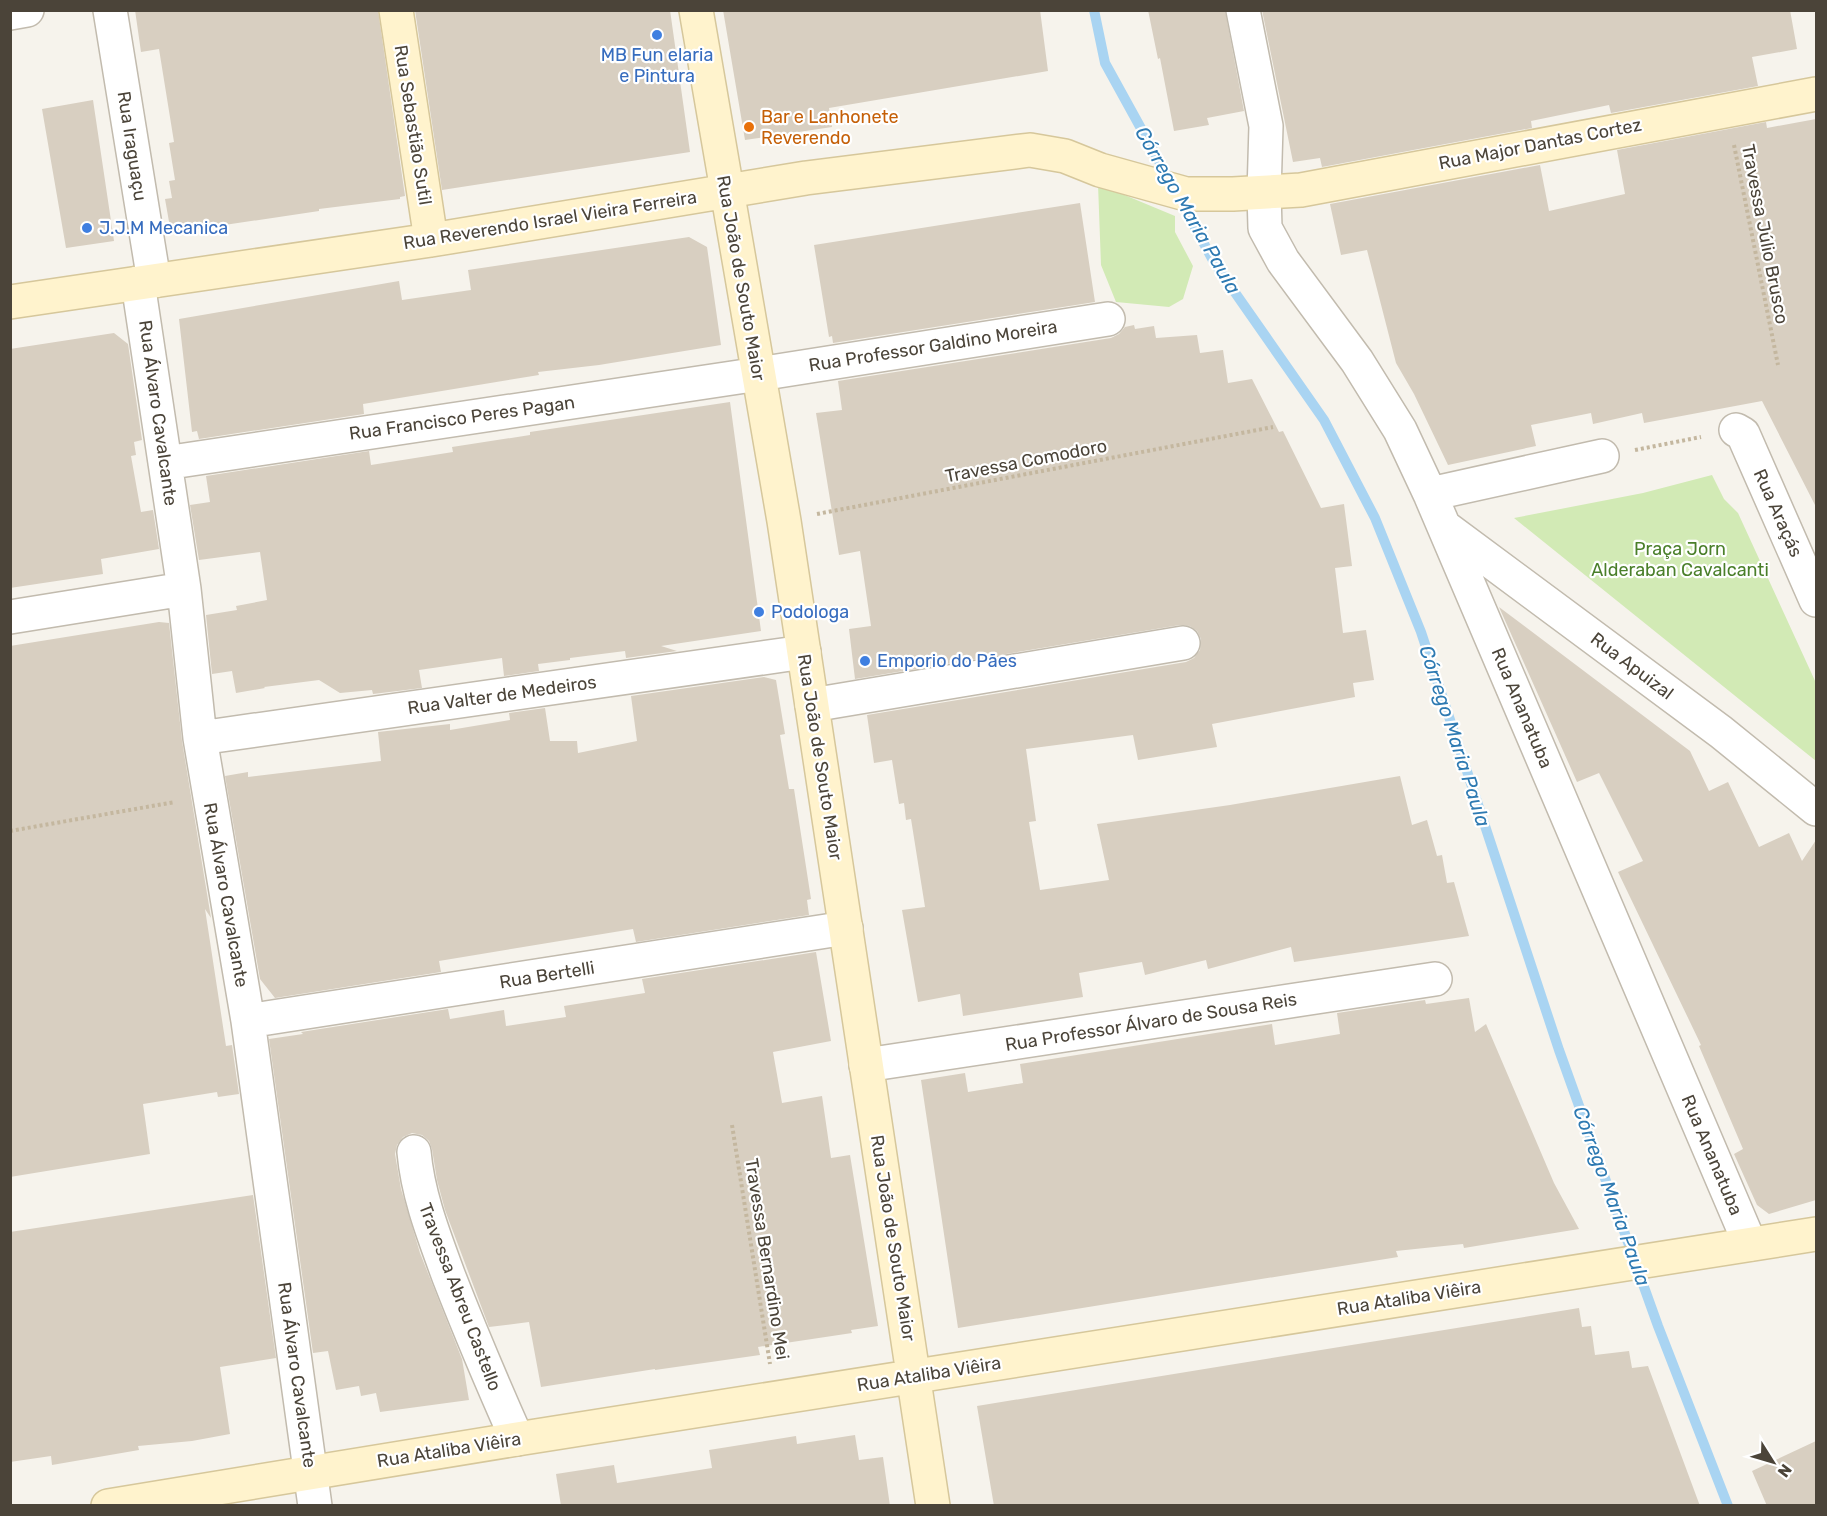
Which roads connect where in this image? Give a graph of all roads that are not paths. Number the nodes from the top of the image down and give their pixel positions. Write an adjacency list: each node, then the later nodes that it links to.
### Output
1 (27, 10): 6 (street)
2 (110, 10): 11 (street, Rua Iraguaçu)
3 (396, 10): 10 (street, Rua Sebastião Sutil)
4 (696, 10): 8 (street, Rua João de Souto Maior)
5 (1243, 10): 9 (street, Rua Ananatuba)
6 (10, 13)
7 (1816, 94): 9 (street, Rua Major Dantas Cortez)
8 (726, 191): 9 (street, Rua Reverendo Israel Vieira Ferreira); 10 (street, Rua Reverendo Israel Vieira Ferreira); 14 (street, Rua João de Souto Maior)
9 (1263, 193): 18 (street, Rua Ananatuba)
10 (431, 240): 11 (street, Rua Reverendo Israel Vieira Ferreira)
11 (146, 282): 12 (street, Rua Reverendo Israel Vieira Ferreira); 17 (street, Rua Álvaro Cavalcante)
12 (10, 302)
13 (1108, 319): 14 (street, Rua Professor Galdino Moreira)
14 (759, 374): 17 (street, Rua Francisco Peres Pagan); 25 (street, Rua João de Souto Maior)
15 (1736, 430): 20 (street, Rua Araçás)
16 (1602, 456): 18 (street)
17 (165, 463): 21 (street, Rua Álvaro Cavalcante)
18 (1430, 494): 19 (street, Rua Ananatuba)
19 (1444, 527): 28 (street, Rua Apuizal); 35 (street, Rua Ananatuba)
20 (1809, 568): 22 (street, Rua Araçás)
21 (184, 589): 23 (street); 27 (street, Rua Álvaro Cavalcante)
22 (1816, 600)
23 (10, 617)
24 (1183, 643): 26 (street)
25 (804, 652): 26 (street, Rua João de Souto Maior); 27 (street, Rua Valter de Medeiros)
26 (812, 705): 29 (street, Rua João de Souto Maior)
27 (200, 738): 31 (street, Rua Álvaro Cavalcante)
28 (1816, 809)
29 (846, 928): 31 (street, Rua Bertelli); 32 (street, Rua João de Souto Maior)
30 (1435, 979): 32 (street, Rua Professor Álvaro de Sousa Reis)
31 (248, 1021): 38 (street, Rua Álvaro Cavalcante)
32 (866, 1065): 36 (street, Rua João de Souto Maior)
33 (414, 1152): 37 (street, Travessa Abreu Castello)
34 (1816, 1234): 35 (street, Rua Ataliba Viêira)
35 (1750, 1244): 36 (street, Rua Ataliba Viêira)
36 (914, 1377): 37 (street, Rua Ataliba Viêira); 41 (street, Rua João de Souto Maior)
37 (517, 1439): 38 (street, Rua Ataliba Viêira)
38 (310, 1472): 39 (street, Rua Ataliba Viêira); 40 (street, Rua Álvaro Cavalcante)
39 (108, 1506)
40 (315, 1506)
41 (933, 1506)

